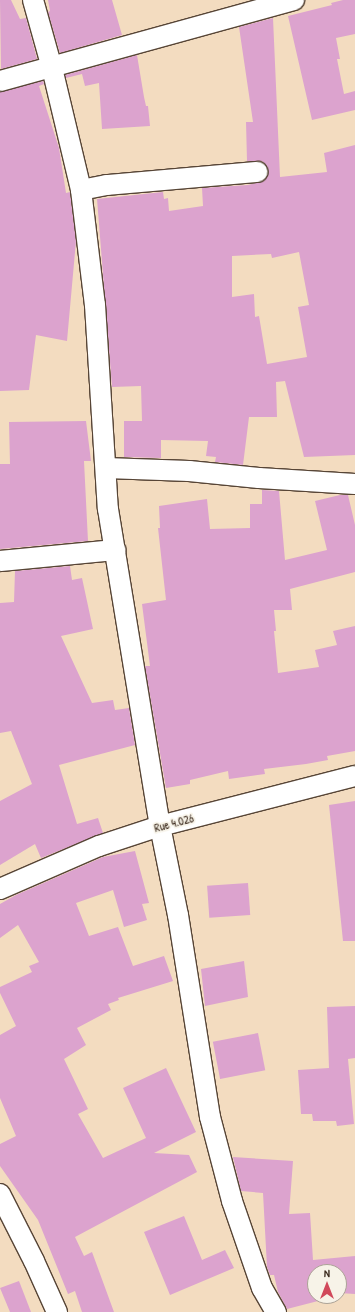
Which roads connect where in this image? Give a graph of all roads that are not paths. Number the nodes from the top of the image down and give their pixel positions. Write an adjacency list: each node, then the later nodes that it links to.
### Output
1 (33, 0): 3 (street)
2 (294, 0): 3 (street)
3 (52, 68): 4 (street); 6 (street)
4 (0, 81)
5 (257, 172): 6 (street)
6 (81, 190): 7 (street)
7 (106, 468): 8 (street); 9 (street)
8 (355, 484)
9 (115, 550): 10 (street); 12 (street)
10 (0, 561)
11 (355, 776): 12 (street, Rue 4.026)
12 (160, 826): 13 (street, Rue 4.026); 16 (street)
13 (0, 889)
14 (0, 1194): 15 (street)
15 (57, 1312)
16 (276, 1312)

